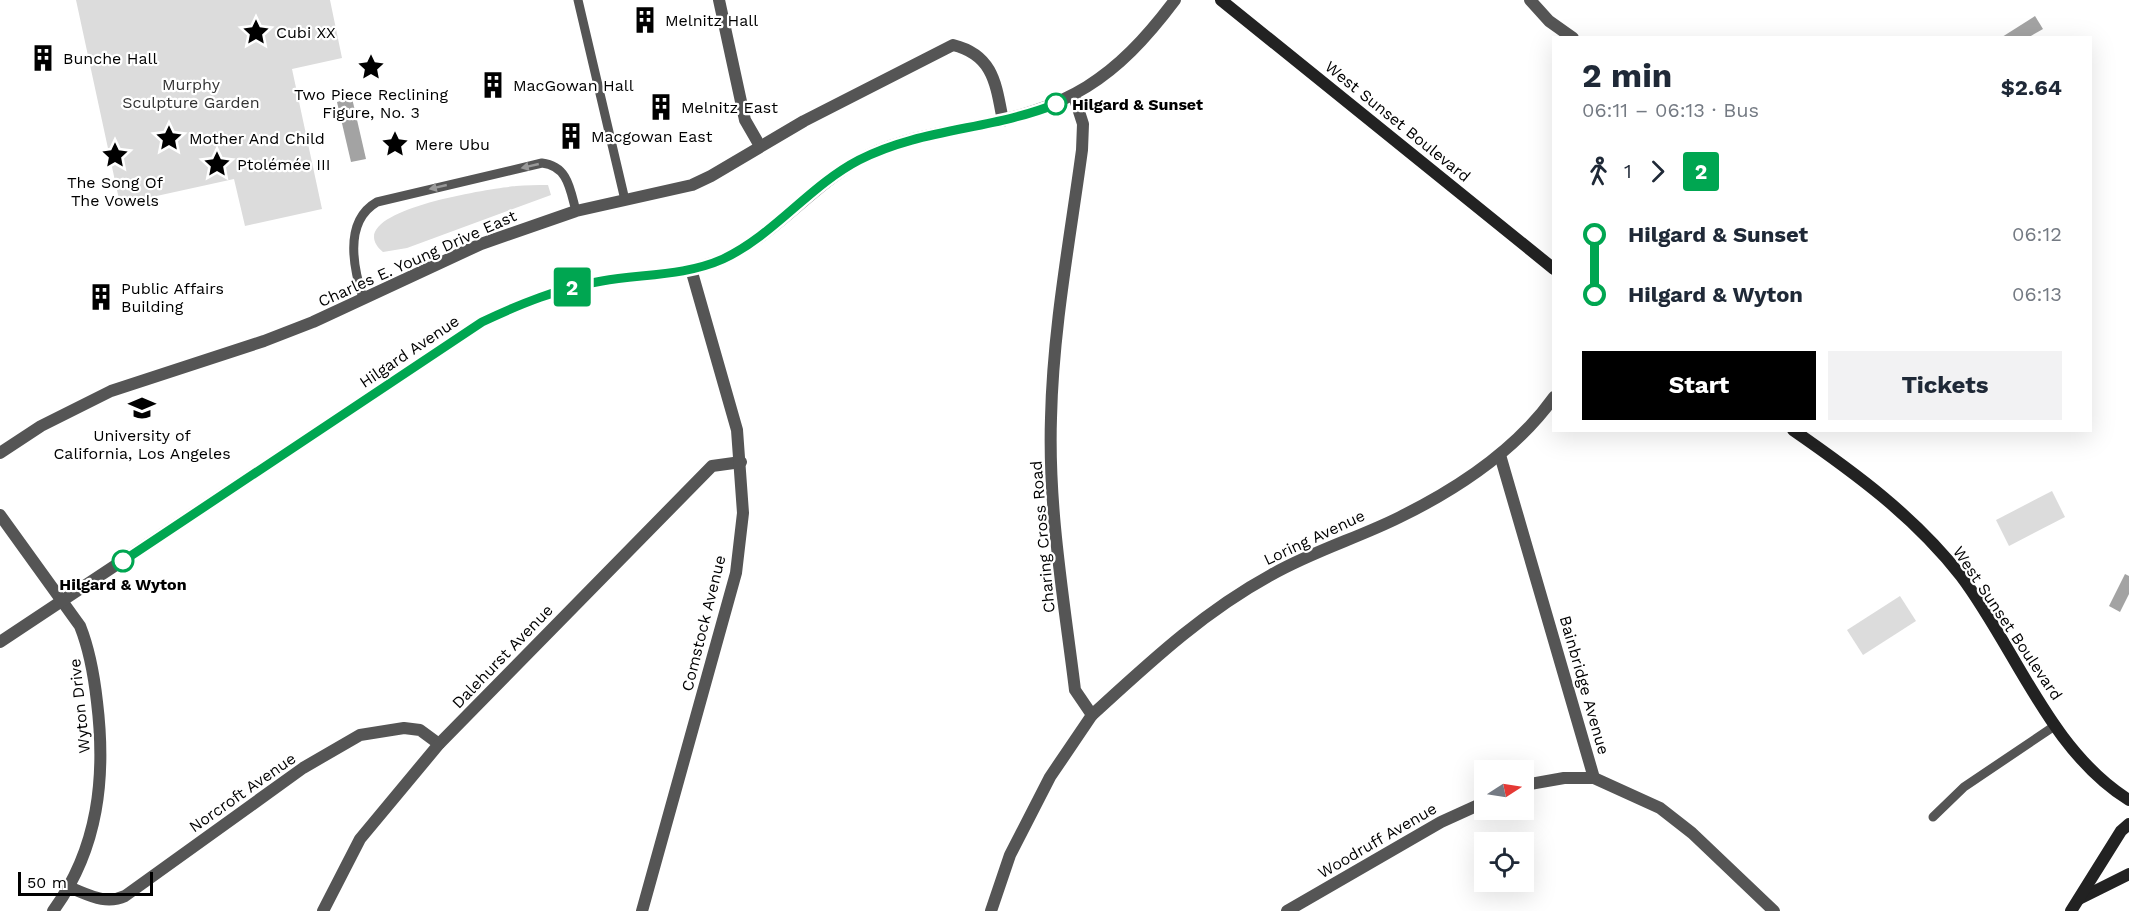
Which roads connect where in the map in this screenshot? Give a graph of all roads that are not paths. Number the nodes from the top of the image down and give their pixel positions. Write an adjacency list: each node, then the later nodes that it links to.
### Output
1 (578, 0): 10 (lane)
2 (719, 0): 9 (street)
3 (1175, 0): 7 (street, Hilgard Avenue)
4 (1221, 0): 12 (main road, West Sunset Boulevard)
5 (1530, 0): 6 (street)
6 (1570, 36)
7 (1074, 96): 8 (street, Hilgard Avenue); 23 (street, Charing Cross Road)
8 (1003, 121): 9 (street, Charles E. Young Drive East); 13 (street, Hilgard Avenue)
9 (760, 146): 10 (street, Charles E. Young Drive East)
10 (625, 200): 11 (street, Charles E. Young Drive East)
11 (576, 211): 14 (street, Charles E. Young Drive East); 14 (lane, one-way to 14)
12 (1552, 267)
13 (691, 269): 19 (street, Comstock Avenue); 21 (street, Hilgard Avenue)
14 (363, 298): 17 (street, Charles E. Young Drive East)
15 (1552, 400): 18 (street, Loring Avenue)
16 (1796, 432): 24 (main road, West Sunset Boulevard)
17 (0, 453)
18 (1500, 455): 23 (street, Loring Avenue); 26 (street, Bainbridge Avenue)
19 (741, 462): 25 (street, Dalehurst Avenue); 37 (street, Comstock Avenue)
20 (0, 515): 21 (street, Wyton Drive)
21 (62, 601): 22 (street, Hilgard Avenue); 33 (street, Wyton Drive)
22 (0, 642)
23 (1092, 715): 38 (street)
24 (2056, 725): 28 (main road, West Sunset Boulevard); 30 (lane)
25 (439, 744): 33 (street, Norcroft Avenue); 36 (street, Dalehurst Avenue)
26 (1594, 778): 27 (street); 40 (street, Bainbridge Avenue)
27 (1534, 783)
28 (2129, 800)
29 (1474, 807): 39 (street, Woodruff Avenue)
30 (1933, 817)
31 (2129, 825): 34 (main road)
32 (2129, 874): 34 (main road)
33 (70, 888): 35 (street, Wyton Drive)
34 (2078, 900): 41 (main road)
35 (54, 911)
36 (323, 911)
37 (642, 911)
38 (992, 911)
39 (1287, 911)
40 (1774, 911)
41 (2071, 911)

